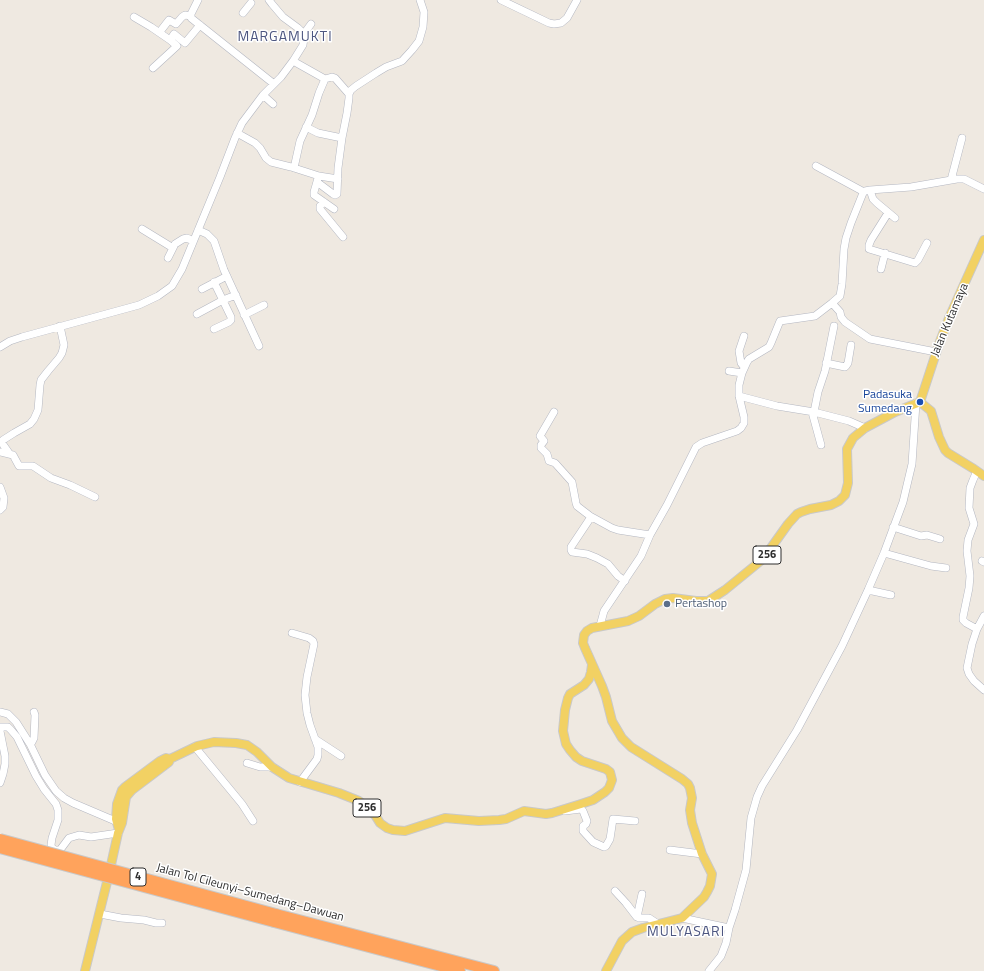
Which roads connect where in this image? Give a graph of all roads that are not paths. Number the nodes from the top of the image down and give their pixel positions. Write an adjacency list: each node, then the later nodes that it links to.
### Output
1 (198, 0): 8 (street)
2 (269, 0): 13 (street)
3 (420, 0): 19 (street)
4 (501, 0): 5 (street)
5 (577, 0)
6 (250, 1): 7 (street)
7 (243, 13)
8 (191, 16): 11 (street); 12 (street)
9 (134, 17): 14 (street)
10 (311, 24): 13 (street)
11 (200, 26): 14 (street); 18 (street)
12 (162, 29)
13 (303, 35): 15 (street)
14 (170, 40): 16 (street)
15 (293, 61): 17 (street); 18 (street)
16 (154, 68)
17 (325, 79): 19 (street); 22 (street)
18 (274, 84): 20 (street)
19 (349, 94): 24 (street)
20 (263, 95): 21 (street); 23 (street)
21 (273, 104)
22 (306, 127): 24 (street); 27 (street)
23 (237, 133): 27 (street); 38 (street)
24 (342, 138): 29 (street)
25 (962, 138): 30 (street)
26 (816, 166): 32 (street)
27 (294, 168): 28 (street)
28 (318, 179): 29 (street); 29 (street); 33 (street)
29 (338, 179)
30 (951, 180): 31 (street); 32 (street)
31 (984, 189)
32 (867, 191): 35 (street); 52 (street)
33 (324, 202): 34 (street); 39 (street)
34 (334, 209)
35 (888, 213): 36 (street); 44 (street)
36 (895, 218)
37 (142, 229): 43 (street)
38 (198, 230): 41 (street); 47 (street)
39 (343, 237)
40 (984, 240): 63 (main road, Jalan Kutamaya)
41 (193, 241): 43 (street); 56 (street)
42 (927, 243): 44 (street)
43 (173, 248): 45 (street)
44 (885, 254): 46 (street)
45 (168, 258)
46 (881, 269)
47 (227, 276): 48 (street); 50 (street)
48 (214, 282): 49 (street); 51 (street)
49 (202, 289)
50 (236, 295): 51 (street); 55 (street)
51 (223, 300): 54 (street); 58 (street)
52 (832, 303): 63 (street); 65 (street)
53 (264, 305): 55 (street)
54 (198, 314)
55 (244, 315): 62 (street)
56 (60, 326): 61 (street); 74 (street)
57 (834, 326): 64 (street)
58 (214, 329)
59 (744, 336): 65 (street)
60 (851, 345): 64 (street)
61 (0, 346)
62 (259, 346)
63 (936, 352): 68 (main road, Jalan Kutamaya)
64 (826, 363): 70 (street)
65 (743, 370): 66 (street); 67 (street)
66 (729, 371)
67 (739, 396): 70 (street); 81 (street)
68 (918, 402): 71 (main road, 256); 75 (main road); 80 (street)
69 (554, 412): 79 (street)
70 (813, 412): 71 (street); 72 (street)
71 (865, 428): 89 (main road, 256)
72 (821, 445)
73 (0, 452): 74 (street)
74 (9, 453): 77 (street)
75 (981, 474): 90 (street)
76 (0, 487): 78 (street)
77 (95, 497)
78 (0, 510)
79 (589, 515): 81 (street); 85 (street)
80 (893, 527): 82 (street); 83 (street)
81 (650, 535): 85 (street)
82 (940, 539)
83 (884, 553): 84 (street); 86 (street)
84 (946, 568)
85 (625, 581): 89 (street)
86 (868, 590): 87 (street); 123 (street)
87 (891, 596)
88 (984, 616): 90 (street)
89 (600, 626): 92 (main road, 256)
90 (977, 629): 95 (street)
91 (292, 633): 98 (street)
92 (592, 664): 93 (main road); 94 (main road)
93 (589, 679): 94 (main road); 107 (main road, 256)
94 (602, 686): 114 (main road)
95 (984, 690)
96 (0, 712): 99 (street)
97 (34, 712): 99 (street)
98 (315, 739): 101 (street); 105 (street)
99 (30, 744): 110 (street)
100 (196, 747): 103 (main road, 256); 106 (main road, 256); 108 (street)
101 (342, 756)
102 (247, 763): 103 (street)
103 (272, 767): 105 (main road, 256)
104 (0, 782): 110 (street)
105 (300, 782): 107 (main road, 256)
106 (131, 787): 110 (main road, 256); 110 (main road, 256)
107 (559, 810): 109 (street)
108 (252, 821)
109 (635, 821)
110 (119, 827): 117 (main road, 256)
111 (0, 839): 119 (highway, Jalan Tol Cileunyi–Sumedang–Dawuan / 4, bridge)
112 (0, 848): 119 (highway, Jalan Tol Cileunyi–Sumedang–Dawuan / 4, bridge)
113 (670, 850): 114 (street)
114 (702, 854): 120 (main road)
115 (615, 891): 118 (street)
116 (642, 894): 118 (street)
117 (100, 914): 121 (street); 124 (main road, 256)
118 (637, 917): 122 (street)
119 (275, 918): 125 (highway, Jalan Tol Cileunyi–Sumedang–Dawuan / 4); 126 (highway, Jalan Tol Cileunyi–Sumedang–Dawuan / 4)
120 (682, 918): 122 (main road); 123 (street)
121 (162, 922)
122 (658, 924): 127 (main road)
123 (729, 928): 128 (street)
124 (85, 971)
125 (460, 971)
126 (494, 971)
127 (606, 971)
128 (709, 971)

